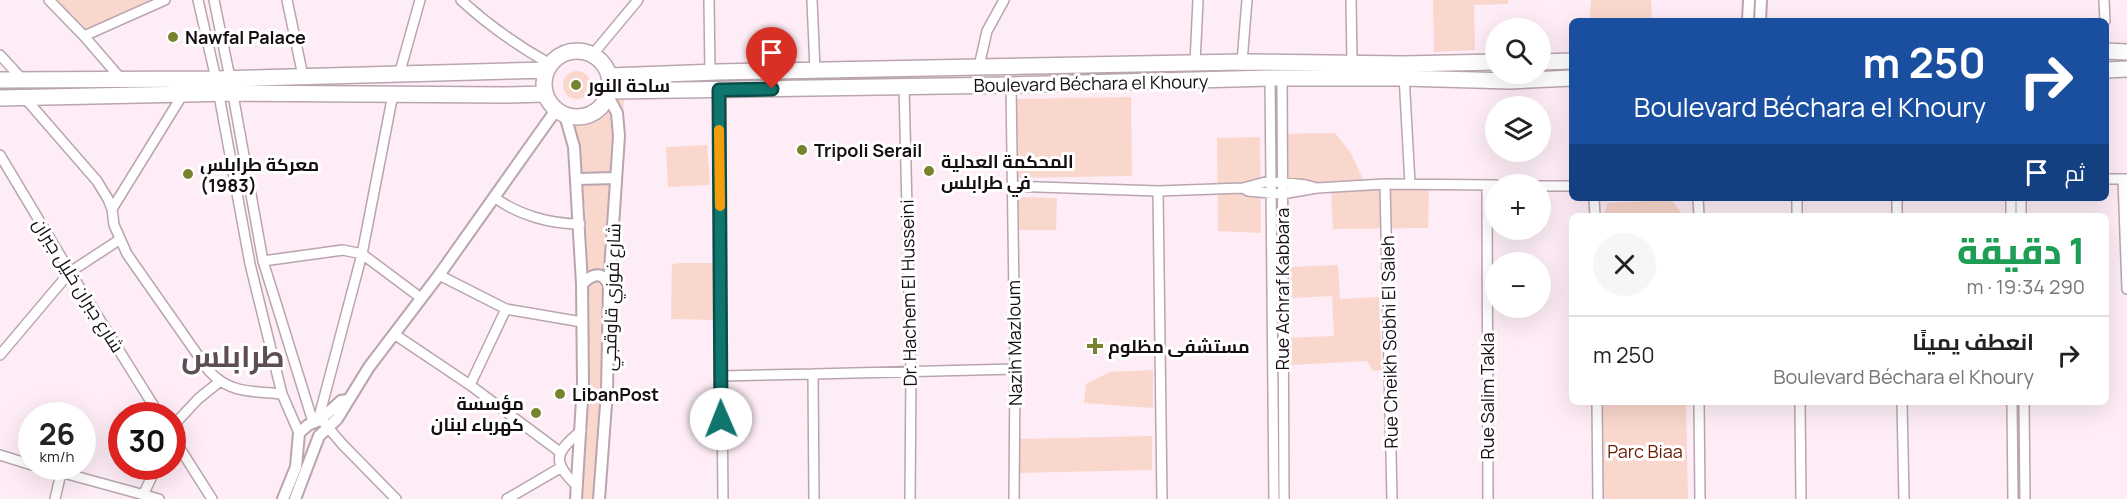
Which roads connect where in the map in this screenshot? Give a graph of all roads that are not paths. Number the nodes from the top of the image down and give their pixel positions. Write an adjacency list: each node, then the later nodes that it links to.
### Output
1 (49, 0): 21 (street)
2 (165, 0): 21 (street)
3 (198, 0): 47 (street)
4 (214, 0): 47 (street)
5 (287, 0): 40 (street)
6 (420, 0): 39 (street)
7 (461, 0): 33 (street)
8 (638, 0): 24 (street)
9 (710, 0): 38 (street)
10 (812, 0): 35 (street)
11 (1004, 0): 32 (street)
12 (1198, 0): 30 (street)
13 (1247, 0): 27 (street)
14 (1351, 0): 28 (street)
15 (1749, 0): 18 (street)
16 (1761, 0): 19 (street)
17 (2104, 0): 20 (street)
18 (1748, 18)
19 (1760, 18)
20 (2105, 18)
21 (84, 36): 45 (street)
22 (2109, 51): 23 (highway)
23 (2127, 52)
24 (593, 54): 33 (highway); 49 (highway)
25 (0, 55): 44 (street)
26 (1569, 61): 29 (highway)
27 (1242, 62): 28 (highway, Boulevard Béchara el Khoury); 30 (highway, Boulevard Béchara el Khoury)
28 (1352, 62): 37 (highway, Boulevard Béchara el Khoury)
29 (1551, 62)
30 (1195, 63): 32 (highway, Boulevard Béchara el Khoury)
31 (1485, 63): 37 (highway, Boulevard Béchara el Khoury)
32 (979, 66): 35 (highway, Boulevard Béchara el Khoury)
33 (548, 67): 39 (highway); 53 (highway)
34 (2127, 69): 36 (highway)
35 (815, 70): 38 (highway, Boulevard Béchara el Khoury)
36 (2109, 70)
37 (1404, 71): 41 (highway, Boulevard Béchara el Khoury); 42 (highway, Boulevard Béchara el Khoury); 65 (street)
38 (710, 73): 49 (highway, Boulevard Béchara el Khoury)
39 (399, 75): 40 (highway)
40 (303, 76): 47 (highway)
41 (1276, 78): 46 (highway, Boulevard Béchara el Khoury); 62 (street, Rue Achraf Kabbara); 63 (street, Rue Achraf Kabbara)
42 (1569, 78)
43 (0, 80): 44 (highway)
44 (23, 80): 45 (highway)
45 (122, 80): 47 (highway)
46 (1011, 85): 48 (highway, Boulevard Béchara el Khoury); 67 (street, Nazih Mazloum)
47 (224, 86): 51 (highway); 52 (highway); 81 (street); 98 (street)
48 (904, 86): 50 (highway, Boulevard Béchara el Khoury); 93 (street, Dr. Hachem El Husseini)
49 (609, 88): 50 (highway, Boulevard Béchara el Khoury); 56 (highway); 58 (street, شارع فوزي قاوقجي)
50 (719, 90): 95 (street)
51 (183, 94): 54 (highway); 76 (street)
52 (393, 94): 53 (highway); 80 (street)
53 (545, 94): 56 (highway)
54 (24, 97): 55 (highway); 76 (street)
55 (0, 98)
56 (560, 113): 59 (street, شارع فوزي قاوقجي); 75 (street)
57 (0, 154): 82 (street, شارع جبران خليل جبران)
58 (616, 178): 59 (street); 85 (street, شارع فوزي قاوقجي)
59 (577, 179): 77 (street, شارع فوزي قاوقجي)
60 (2109, 179): 61 (street)
61 (2125, 179): 86 (street)
62 (1269, 181): 63 (street); 70 (street); 73 (street, Rue Achraf Kabbara)
63 (1282, 182): 71 (street); 74 (street, Rue Achraf Kabbara)
64 (1386, 184): 65 (street); 71 (street); 138 (street, Rue Cheikh Sobhi El Saleh)
65 (1410, 184): 66 (street)
66 (1485, 185)
67 (1011, 186): 72 (street); 92 (street, Nazih Mazloum)
68 (1551, 186): 69 (street)
69 (1569, 186)
70 (1243, 188): 72 (street); 73 (street)
71 (1317, 188): 74 (street)
72 (1158, 191): 135 (street)
73 (1269, 194): 74 (street); 136 (street, Rue Achraf Kabbara)
74 (1282, 194): 137 (street, Rue Achraf Kabbara)
75 (495, 196): 77 (street); 83 (street)
76 (112, 209): 78 (street)
77 (580, 224): 84 (street, شارع فوزي قاوقجي)
78 (120, 240): 82 (street); 96 (street)
79 (1490, 240): 139 (street, Rue Salim Takla)
80 (362, 254): 81 (street); 87 (street); 108 (street)
81 (263, 261): 108 (street)
82 (70, 272): 91 (street); 100 (street, شارع جبران خليل جبران)
83 (439, 275): 87 (street); 88 (street)
84 (582, 284): 85 (street); 89 (street, شارع فوزي قاوقجي)
85 (609, 286): 130 (street, شارع فوزي قاوقجي)
86 (2127, 290)
87 (421, 298): 90 (street)
88 (506, 309): 89 (street); 97 (street)
89 (582, 322): 110 (street, شارع فوزي قاوقجي)
90 (394, 334): 97 (street); 99 (street)
91 (0, 355)
92 (1015, 369): 93 (street); 134 (street, Nazih Mazloum)
93 (910, 372): 94 (street); 133 (street, Dr. Hachem El Husseini)
94 (813, 374): 95 (street); 132 (street)
95 (721, 376): 131 (street)
96 (219, 382): 98 (street); 107 (street)
97 (470, 385): 112 (street)
98 (282, 394): 111 (street)
99 (347, 400): 108 (street); 109 (street)
100 (151, 402)
101 (1597, 405): 140 (street)
102 (1700, 405): 141 (street)
103 (1800, 405): 142 (street)
104 (1902, 405): 143 (street)
105 (2012, 405): 144 (street)
106 (2024, 405): 145 (street)
107 (186, 412)
108 (316, 421): 109 (street); 111 (street)
109 (328, 429): 126 (street); 127 (street)
110 (581, 432): 112 (street); 120 (street, شارع فوزي قاوقجي)
111 (299, 434): 125 (street)
112 (560, 452): 116 (street)
113 (0, 455): 115 (street)
114 (186, 459): 124 (street)
115 (18, 461)
116 (560, 468): 120 (street); 128 (street)
117 (60, 480): 122 (street)
118 (84, 480): 121 (street)
119 (150, 480): 121 (street)
120 (577, 486): 129 (street, شارع فوزي قاوقجي)
121 (143, 495): 123 (street)
122 (55, 499)
123 (159, 499)
124 (212, 499)
125 (283, 499)
126 (295, 499)
127 (396, 499)
128 (507, 499)
129 (576, 499)
130 (599, 499)
131 (723, 499)
132 (814, 499)
133 (910, 499)
134 (1014, 499)
135 (1162, 499)
136 (1274, 499)
137 (1284, 499)
138 (1392, 499)
139 (1488, 499)
140 (1599, 499)
141 (1700, 499)
142 (1801, 499)
143 (1904, 499)
144 (2013, 499)
145 (2025, 499)

